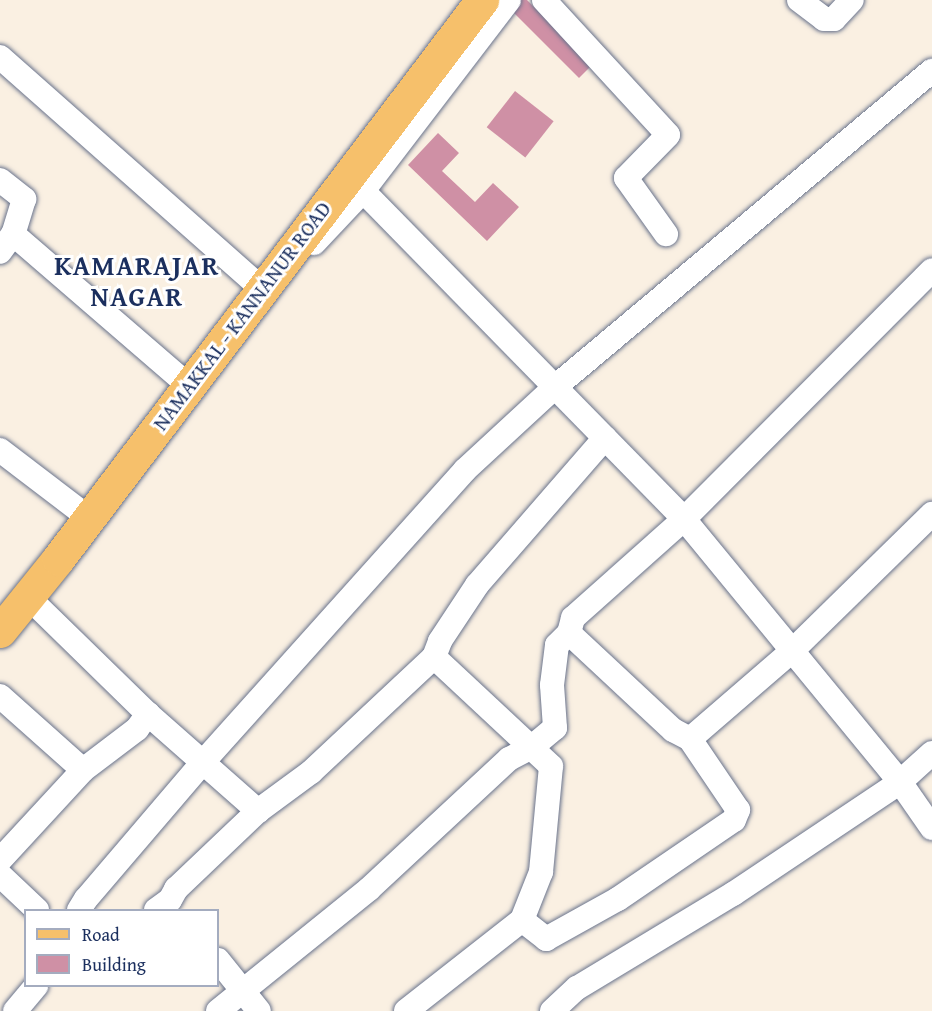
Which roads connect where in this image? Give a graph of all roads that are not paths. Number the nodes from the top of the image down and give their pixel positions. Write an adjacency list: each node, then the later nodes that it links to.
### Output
1 (482, 0): 13 (main road, NAMAKKAL - KANNANUR ROAD)
2 (509, 0): 9 (street)
3 (544, 0): 10 (street)
4 (799, 0): 5 (street)
5 (852, 0)
6 (0, 57): 13 (street)
7 (932, 71): 15 (street)
8 (0, 180): 11 (street)
9 (363, 191): 13 (street); 15 (street)
10 (666, 234)
11 (6, 243): 14 (street)
12 (932, 270): 20 (street)
13 (269, 279): 14 (main road, NAMAKKAL - KANNANUR ROAD)
14 (189, 386): 19 (main road, NAMAKKAL - KANNANUR ROAD)
15 (555, 387): 16 (street); 31 (street)
16 (605, 438): 20 (street); 25 (street)
17 (0, 450): 19 (street)
18 (932, 514): 24 (street)
19 (89, 518): 21 (main road, NAMAKKAL - KANNANUR ROAD)
20 (684, 519): 23 (street); 24 (street)
21 (28, 597): 22 (main road, NAMAKKAL - KANNANUR ROAD); 27 (street)
22 (0, 631)
23 (568, 633): 28 (street); 29 (street)
24 (792, 651): 28 (street); 33 (street)
25 (434, 657): 29 (street); 34 (street)
26 (0, 696): 32 (street)
27 (148, 714): 31 (street); 32 (street)
28 (690, 739): 41 (street)
29 (532, 747): 41 (street); 44 (street)
30 (932, 753): 33 (street)
31 (204, 761): 34 (street); 40 (street)
32 (82, 770): 36 (street)
33 (900, 783): 35 (street); 49 (street)
34 (258, 811): 38 (street)
35 (932, 828)
36 (0, 860)
37 (0, 875): 39 (street)
38 (168, 907)
39 (36, 909)
40 (81, 909)
41 (522, 920): 48 (street)
42 (219, 961): 44 (street)
43 (35, 987): 45 (street)
44 (243, 992): 46 (street); 47 (street)
45 (15, 1011)
46 (218, 1011)
47 (259, 1011)
48 (406, 1011)
49 (552, 1011)

